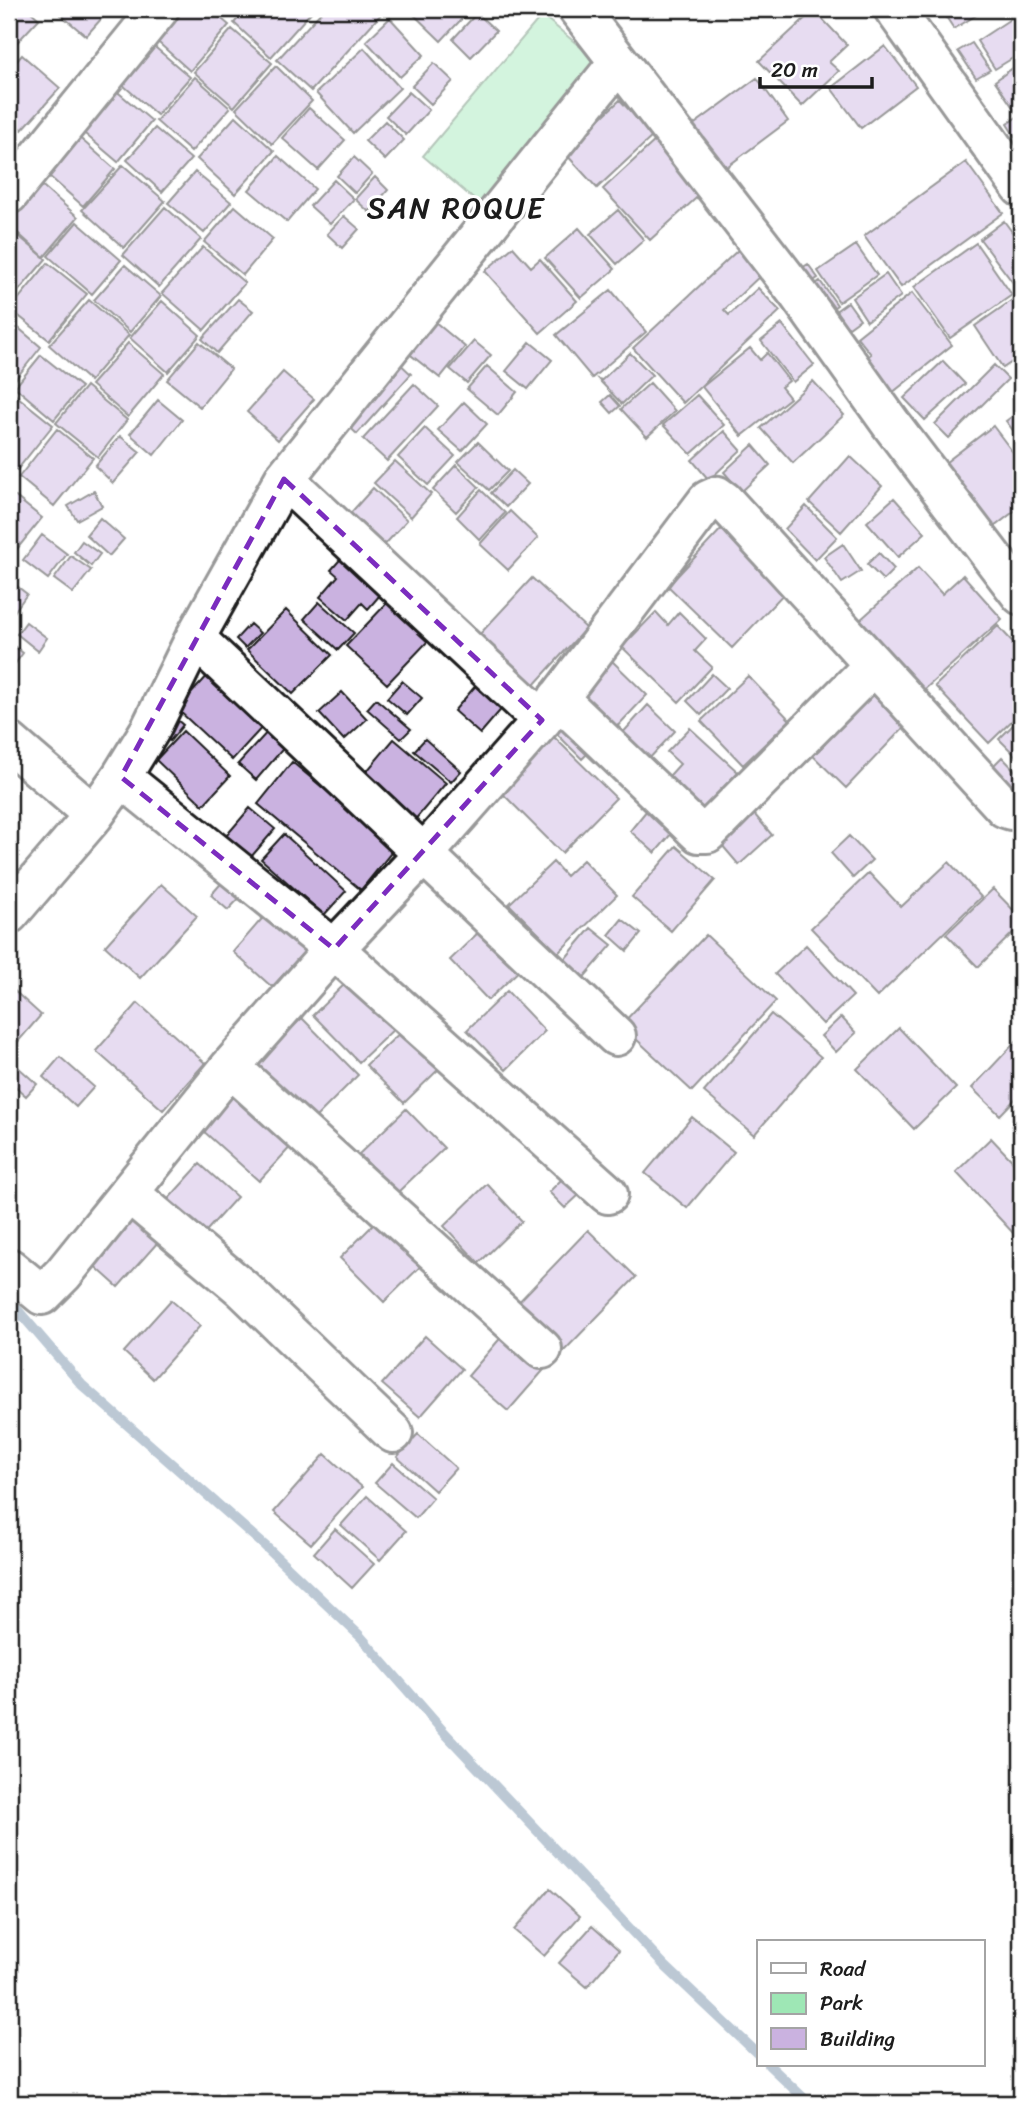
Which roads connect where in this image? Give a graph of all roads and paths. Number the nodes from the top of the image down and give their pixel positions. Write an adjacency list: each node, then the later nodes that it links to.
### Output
1 (159, 9): 6 (street)
2 (578, 9): 4 (street)
3 (894, 9): 5 (street)
4 (618, 63): 7 (street); 8 (street)
5 (1021, 187)
6 (9, 194)
7 (284, 479): 9 (street); 11 (street)
8 (1021, 595)
9 (195, 638): 13 (street); 16 (street)
10 (874, 665): 11 (street); 11 (street); 14 (street)
11 (550, 709): 16 (street)
12 (9, 742): 15 (street)
13 (121, 777): 15 (street); 18 (street)
14 (1021, 804)
15 (93, 815): 17 (street)
16 (424, 855): 18 (street); 19 (street)
17 (9, 914)
18 (334, 949): 20 (street); 22 (street)
19 (616, 1036)
20 (230, 1067): 21 (street); 24 (street)
21 (129, 1193): 23 (street); 25 (street)
22 (608, 1194)
23 (9, 1268)
24 (542, 1349)
25 (393, 1433)

